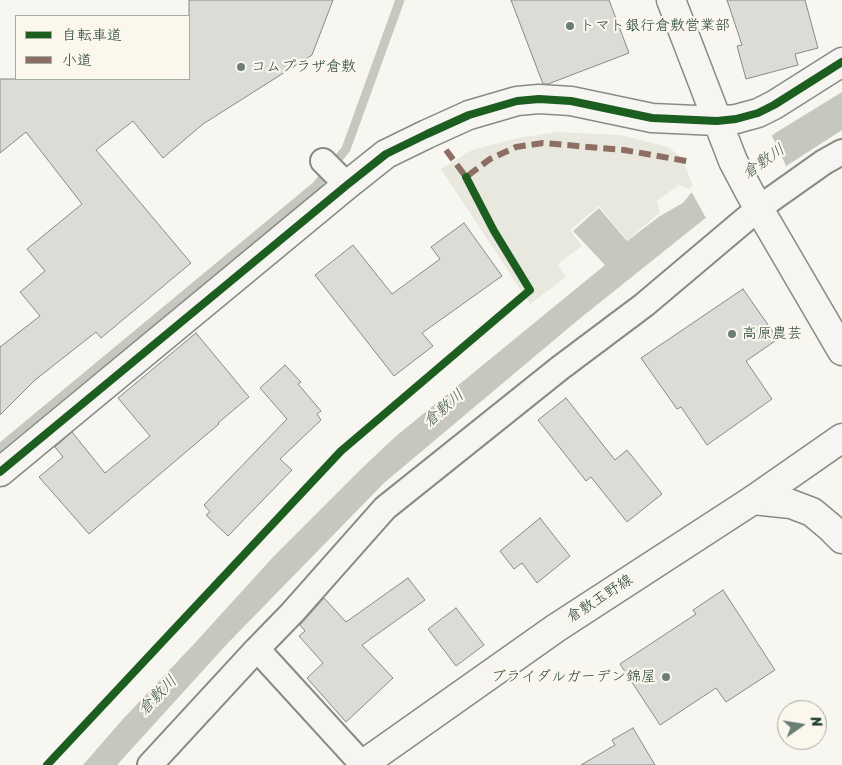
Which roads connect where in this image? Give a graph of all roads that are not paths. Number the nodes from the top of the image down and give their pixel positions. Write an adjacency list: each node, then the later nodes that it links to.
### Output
1 (671, 0): 3 (street)
2 (842, 62): 3 (street)
3 (717, 121): 5 (street); 8 (street)
4 (842, 152): 5 (street)
5 (755, 202): 6 (street); 11 (street)
6 (842, 351)
7 (842, 438): 9 (street, 倉敷玉野線)
8 (0, 472)
9 (753, 500): 10 (street); 13 (street, 倉敷玉野線)
10 (842, 539)
11 (257, 649): 12 (street); 13 (street)
12 (150, 765)
13 (363, 765)

